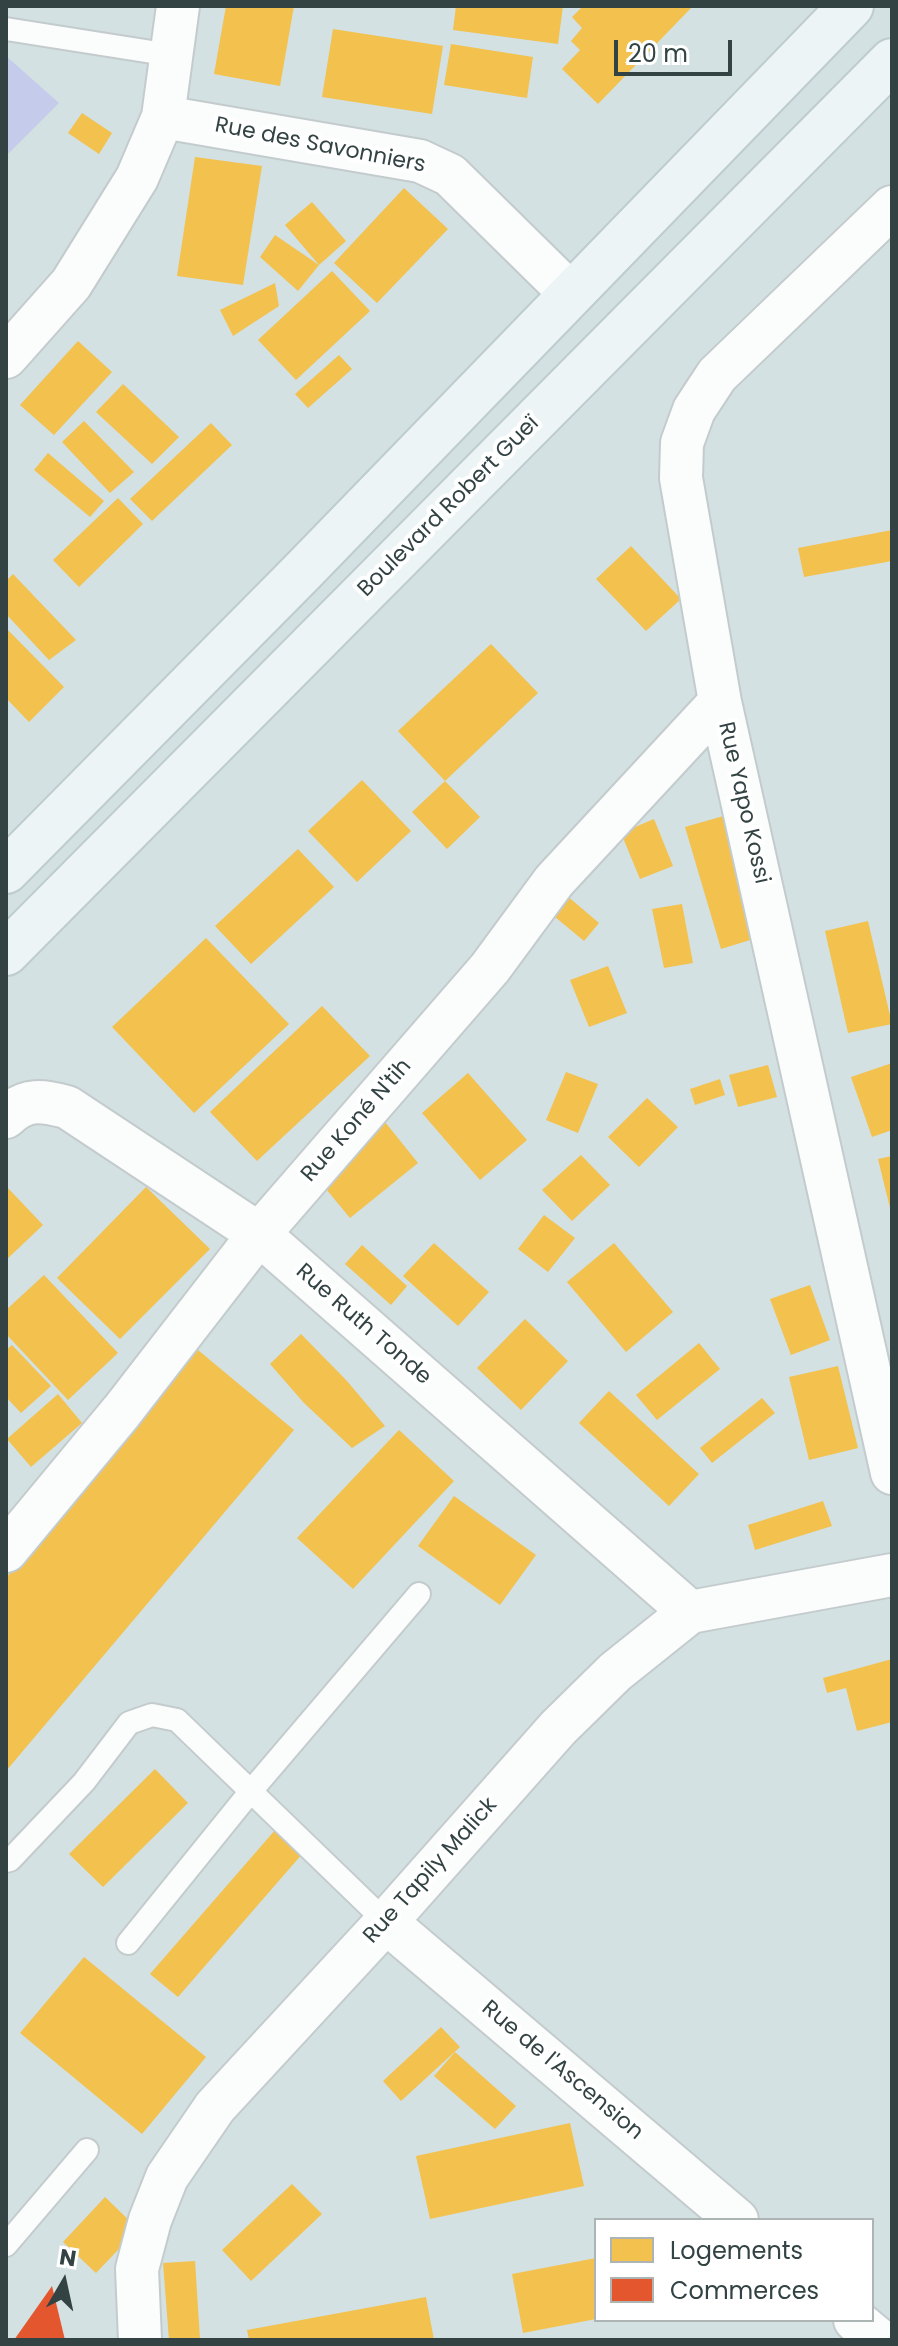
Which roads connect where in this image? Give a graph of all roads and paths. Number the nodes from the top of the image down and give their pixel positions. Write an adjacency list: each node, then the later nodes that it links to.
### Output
1 (178, 6): 4 (street)
2 (851, 6): 8 (main road)
3 (6, 29): 4 (lane)
4 (171, 55): 6 (street)
5 (892, 61): 12 (main road, Boulevard Robert Gueï)
6 (163, 117): 8 (street, Rue des Savonniers); 9 (street)
7 (892, 207): 10 (street, Rue Yapo Kossi)
8 (571, 294): 11 (main road)
9 (6, 357)
10 (720, 702): 14 (street, Rue Koné N'tih); 15 (street, Rue Yapo Kossi)
11 (6, 871)
12 (6, 953)
13 (6, 1117): 14 (street, Rue Ruth Tonde)
14 (259, 1234): 16 (street, Rue Koné N'tih); 19 (street, Rue Ruth Tonde)
15 (892, 1473)
16 (6, 1551)
17 (892, 1575): 19 (street, Rue Tapily Malick)
18 (419, 1594): 20 (lane)
19 (690, 1612): 22 (street, Rue Tapily Malick)
20 (251, 1791): 21 (lane); 22 (lane); 23 (lane)
21 (6, 1861)
22 (386, 1922): 25 (street, Rue de l'Ascension); 28 (street, Rue Tapily Malick)
23 (128, 1943)
24 (87, 2150): 26 (lane)
25 (735, 2218)
26 (6, 2245)
27 (857, 2322): 29 (street)
28 (140, 2340)
29 (879, 2340)

